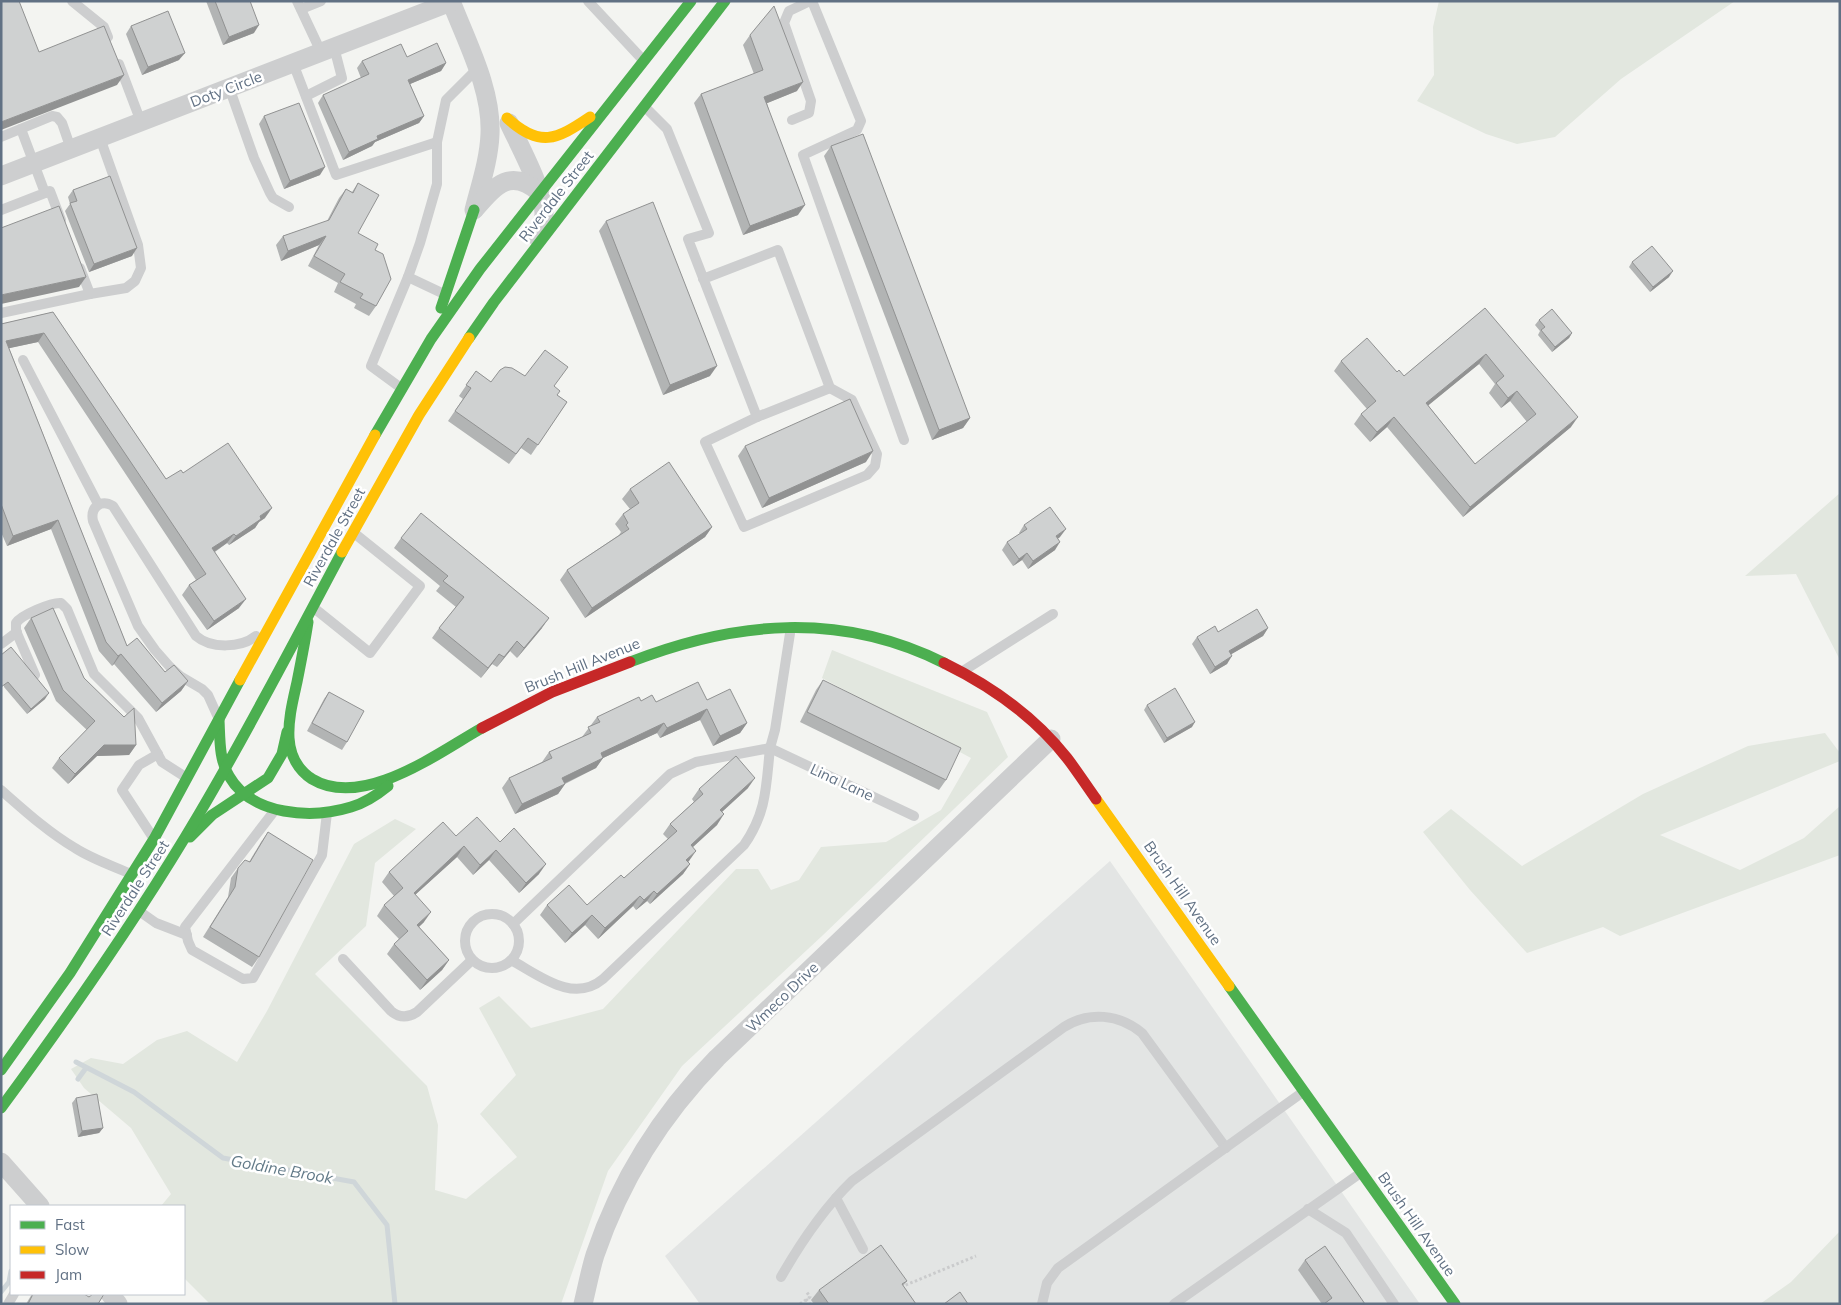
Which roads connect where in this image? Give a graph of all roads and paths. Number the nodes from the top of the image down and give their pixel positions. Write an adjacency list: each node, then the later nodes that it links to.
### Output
1 (72, 1): 19 (lane)
2 (321, 1): 8 (lane)
3 (451, 1): 9 (street, Doty Circle); 12 (street)
4 (588, 1): 10 (lane)
5 (691, 1): 10 (main road, Riverdale Street)
6 (725, 1): 16 (main road, Riverdale Street)
7 (811, 1): 18 (lane); 46 (lane)
8 (299, 5): 9 (lane)
9 (327, 50): 11 (street, Doty Circle); 15 (lane)
10 (644, 60): 14 (main road, Riverdale Street)
11 (293, 63): 13 (street, Doty Circle); 15 (lane)
12 (477, 69): 17 (street); 23 (lane); 31 (street)
13 (229, 88): 19 (street, Doty Circle); 29 (lane)
14 (619, 91): 17 (main road); 28 (main road, Riverdale Street)
15 (306, 96): 23 (lane)
16 (644, 106): 33 (main road, Riverdale Street); 36 (lane)
17 (507, 118): 28 (street)
18 (792, 120)
19 (141, 122): 22 (street, Doty Circle)
20 (21, 129): 21 (lane); 24 (lane); 25 (lane)
21 (1, 137)
22 (100, 138): 24 (street, Doty Circle); 37 (lane)
23 (437, 142): 35 (lane)
24 (71, 149): 25 (street, Doty Circle)
25 (34, 163): 26 (street, Doty Circle); 27 (lane)
26 (1, 176)
27 (45, 192): 30 (lane); 32 (lane)
28 (539, 192): 31 (street); 33 (street); 39 (main road, Riverdale Street)
29 (289, 207)
30 (1, 210)
31 (474, 210): 38 (main road)
32 (67, 234)
33 (531, 253): 48 (main road, Riverdale Street)
34 (77, 260): 37 (lane)
35 (408, 277): 38 (lane); 43 (lane)
36 (703, 279): 44 (lane); 45 (lane)
37 (90, 294): 40 (lane)
38 (446, 295): 39 (lane); 41 (main road)
39 (457, 300): 41 (main road, Riverdale Street)
40 (1, 313)
41 (430, 339): 43 (main road, Riverdale Street)
42 (23, 360): 47 (lane)
43 (401, 388): 51 (main road, Riverdale Street)
44 (830, 388): 45 (lane); 45 (lane)
45 (757, 417)
46 (904, 440)
47 (98, 504): 51 (lane); 58 (lane)
48 (353, 532): 49 (main road, Riverdale Street); 49 (lane)
49 (311, 611): 57 (main road); 62 (main road, Riverdale Street)
50 (1053, 614): 55 (lane)
51 (271, 625): 58 (main road, Riverdale Street)
52 (792, 626): 55 (main road, Brush Hill Avenue); 60 (lane); 64 (main road, Brush Hill Avenue)
53 (16, 632): 54 (lane); 56 (lane); 61 (lane)
54 (1, 644)
55 (961, 671): 59 (main road, Brush Hill Avenue)
56 (35, 675)
57 (290, 719): 63 (main road); 68 (main road)
58 (219, 720): 62 (main road, Brush Hill Avenue); 65 (main road, Riverdale Street)
59 (1051, 738): 82 (main road, Brush Hill Avenue); 98 (street, Wmeco Drive)
60 (770, 748): 71 (lane, Lina Lane); 76 (lane); 80 (lane)
61 (158, 754): 65 (lane); 72 (lane)
62 (225, 769): 68 (main road, Brush Hill Avenue); 73 (main road, Riverdale Street)
63 (303, 773): 64 (main road, Brush Hill Avenue); 66 (main road)
64 (399, 775): 70 (main road, Brush Hill Avenue)
65 (188, 778): 72 (main road, Riverdale Street)
66 (307, 789)
67 (1, 790): 74 (lane)
68 (244, 794): 69 (main road, Brush Hill Avenue); 73 (main road)
69 (276, 808): 70 (main road, Brush Hill Avenue); 77 (lane)
70 (327, 813): 77 (lane)
71 (914, 816)
72 (154, 839): 74 (main road, Riverdale Street)
73 (171, 860): 75 (main road, Riverdale Street)
74 (132, 875): 81 (main road, Riverdale Street)
75 (138, 911): 77 (lane); 83 (main road, Riverdale Street)
76 (513, 924): 79 (lane); 80 (lane)
77 (186, 935)
78 (343, 959): 79 (lane)
79 (472, 960): 80 (lane)
80 (511, 960)
81 (1, 1070)
82 (1304, 1092): 84 (lane); 86 (main road, Brush Hill Avenue)
83 (1, 1108)
84 (1226, 1148): 87 (lane); 101 (lane)
85 (1, 1162): 88 (street)
86 (1362, 1172): 89 (lane); 104 (main road, Brush Hill Avenue)
87 (836, 1198): 90 (lane); 92 (lane)
88 (39, 1205)
89 (1308, 1209): 102 (lane); 103 (lane)
90 (863, 1249)
91 (976, 1256): 94 (path)
92 (781, 1277)
93 (898, 1280): 94 (path)
94 (903, 1286): 95 (path)
95 (898, 1288)
96 (806, 1290): 97 (path)
97 (806, 1299): 99 (path); 100 (path)
98 (583, 1304)
99 (800, 1304)
100 (810, 1304)
101 (1042, 1304)
102 (1174, 1304)
103 (1394, 1304)
104 (1455, 1304)

